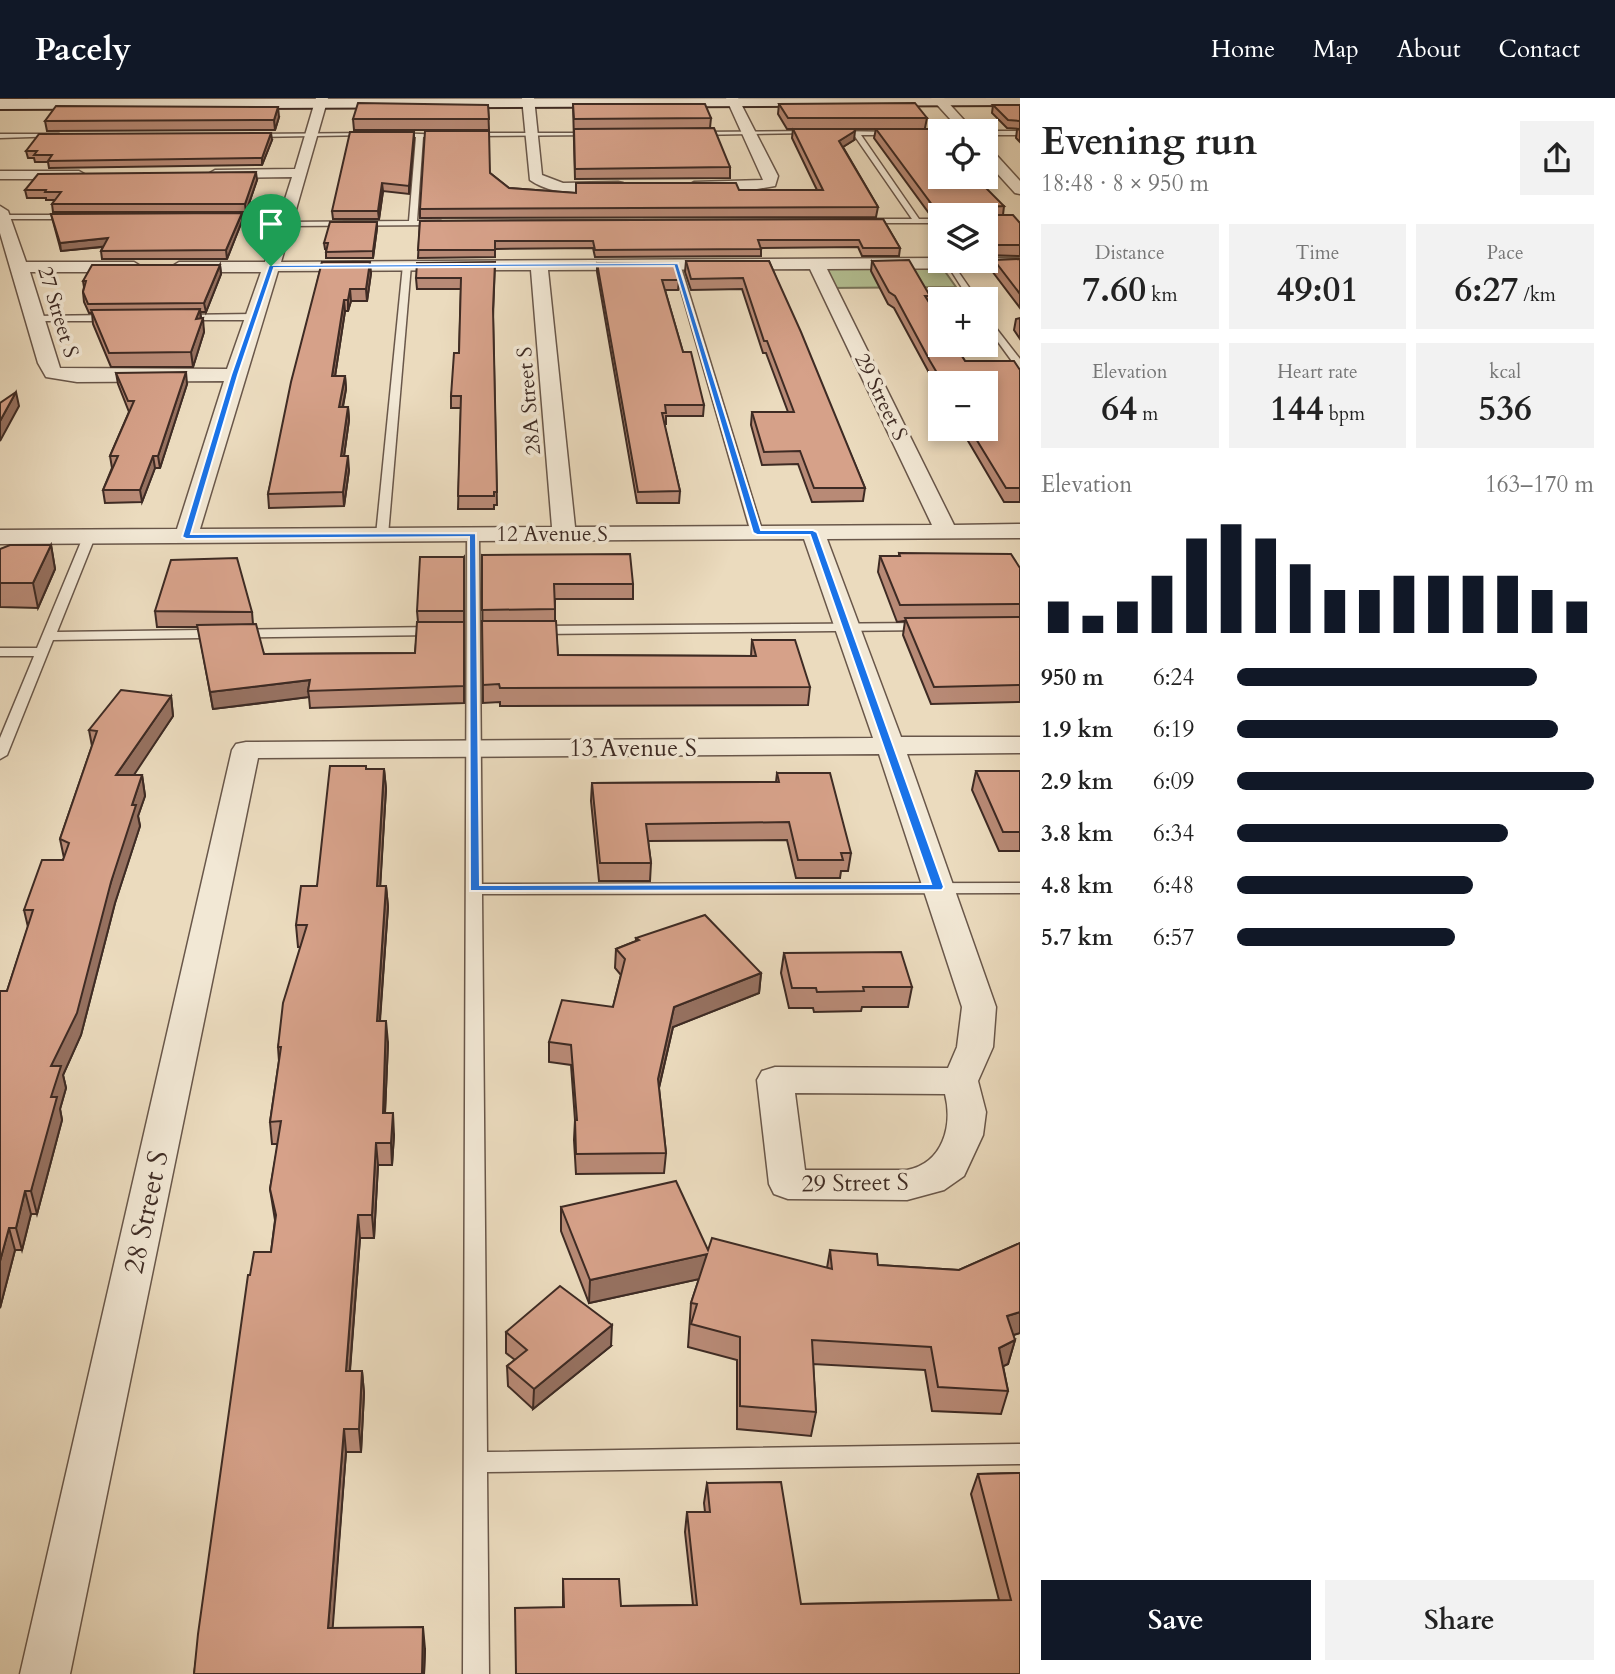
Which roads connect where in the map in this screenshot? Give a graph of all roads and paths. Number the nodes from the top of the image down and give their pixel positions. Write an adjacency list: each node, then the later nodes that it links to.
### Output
1 (248, 98): 7 (main road)
2 (733, 99): 3 (main road); 5 (main road); 16 (street)
3 (939, 99): 6 (main road); 8 (street)
4 (321, 100): 5 (main road); 7 (main road); 17 (street)
5 (529, 100): 19 (street)
6 (1020, 100)
7 (2, 102)
8 (957, 119)
9 (817, 133): 16 (lane)
10 (830, 133): 11 (lane)
11 (856, 133): 12 (lane); 36 (lane)
12 (898, 133)
13 (998, 133): 14 (lane)
14 (1020, 133)
15 (682, 134): 16 (lane)
16 (751, 134): 30 (street)
17 (312, 135): 18 (lane); 23 (lane); 25 (street)
18 (420, 135): 19 (lane); 39 (lane)
19 (532, 135): 20 (lane); 29 (street)
20 (600, 135)
21 (0, 136): 22 (lane)
22 (68, 136)
23 (244, 136)
24 (998, 165): 31 (street)
25 (301, 173): 27 (street); 35 (street)
26 (99, 174): 28 (street)
27 (193, 174)
28 (0, 175)
29 (632, 186)
30 (685, 186)
31 (1020, 190)
32 (1, 214): 34 (lane); 49 (street, 27 Street S)
33 (207, 216): 35 (lane)
34 (84, 217)
35 (287, 220): 39 (lane); 48 (street)
36 (917, 220): 37 (lane); 38 (lane)
37 (928, 220)
38 (847, 221)
39 (413, 223): 40 (lane)
40 (455, 223)
41 (928, 263): 45 (street)
42 (998, 263): 43 (street)
43 (1020, 263)
44 (676, 264): 45 (street); 47 (street); 60 (lane)
45 (816, 264): 57 (street, 29 Street S)
46 (407, 265): 47 (street); 48 (street); 63 (lane)
47 (539, 265): 62 (street, 28A Street S)
48 (271, 266): 49 (street); 50 (street)
49 (20, 267): 53 (street, 27 Street S)
50 (254, 317): 52 (lane); 56 (street)
51 (117, 318): 53 (lane)
52 (172, 318)
53 (35, 319): 56 (street, 27 Street S)
54 (998, 335): 55 (lane)
55 (1020, 366)
56 (235, 375): 66 (street)
57 (946, 531): 58 (street, 12 Avenue S); 59 (street, 12 Avenue S)
58 (1020, 531)
59 (813, 532): 60 (street, 12 Avenue S); 67 (street)
60 (757, 533): 62 (street, 12 Avenue S)
61 (473, 534): 62 (street, 12 Avenue S); 63 (street, 12 Avenue S); 69 (lane)
62 (564, 534)
63 (382, 535): 66 (street, 12 Avenue S)
64 (0, 537): 65 (street, 12 Avenue S)
65 (89, 537): 66 (street, 12 Avenue S); 71 (lane)
66 (186, 537)
67 (847, 627): 68 (lane); 70 (lane); 75 (street)
68 (940, 627)
69 (466, 631): 71 (lane); 76 (lane)
70 (528, 631)
71 (49, 636): 73 (lane)
72 (0, 652): 73 (lane)
73 (42, 652): 78 (lane)
74 (1020, 745): 75 (street, 13 Avenue S)
75 (890, 746): 76 (street, 13 Avenue S); 79 (street)
76 (474, 749): 77 (street, 13 Avenue S); 81 (lane)
77 (246, 750): 85 (street, 28 Street S)
78 (0, 755)
79 (938, 887): 80 (lane); 81 (lane); 82 (street)
80 (1020, 887)
81 (474, 889): 84 (lane)
82 (960, 1081): 82 (street, 29 Street S)
83 (1020, 1454): 84 (lane)
84 (475, 1462): 86 (lane)
85 (46, 1674)
86 (476, 1674)

